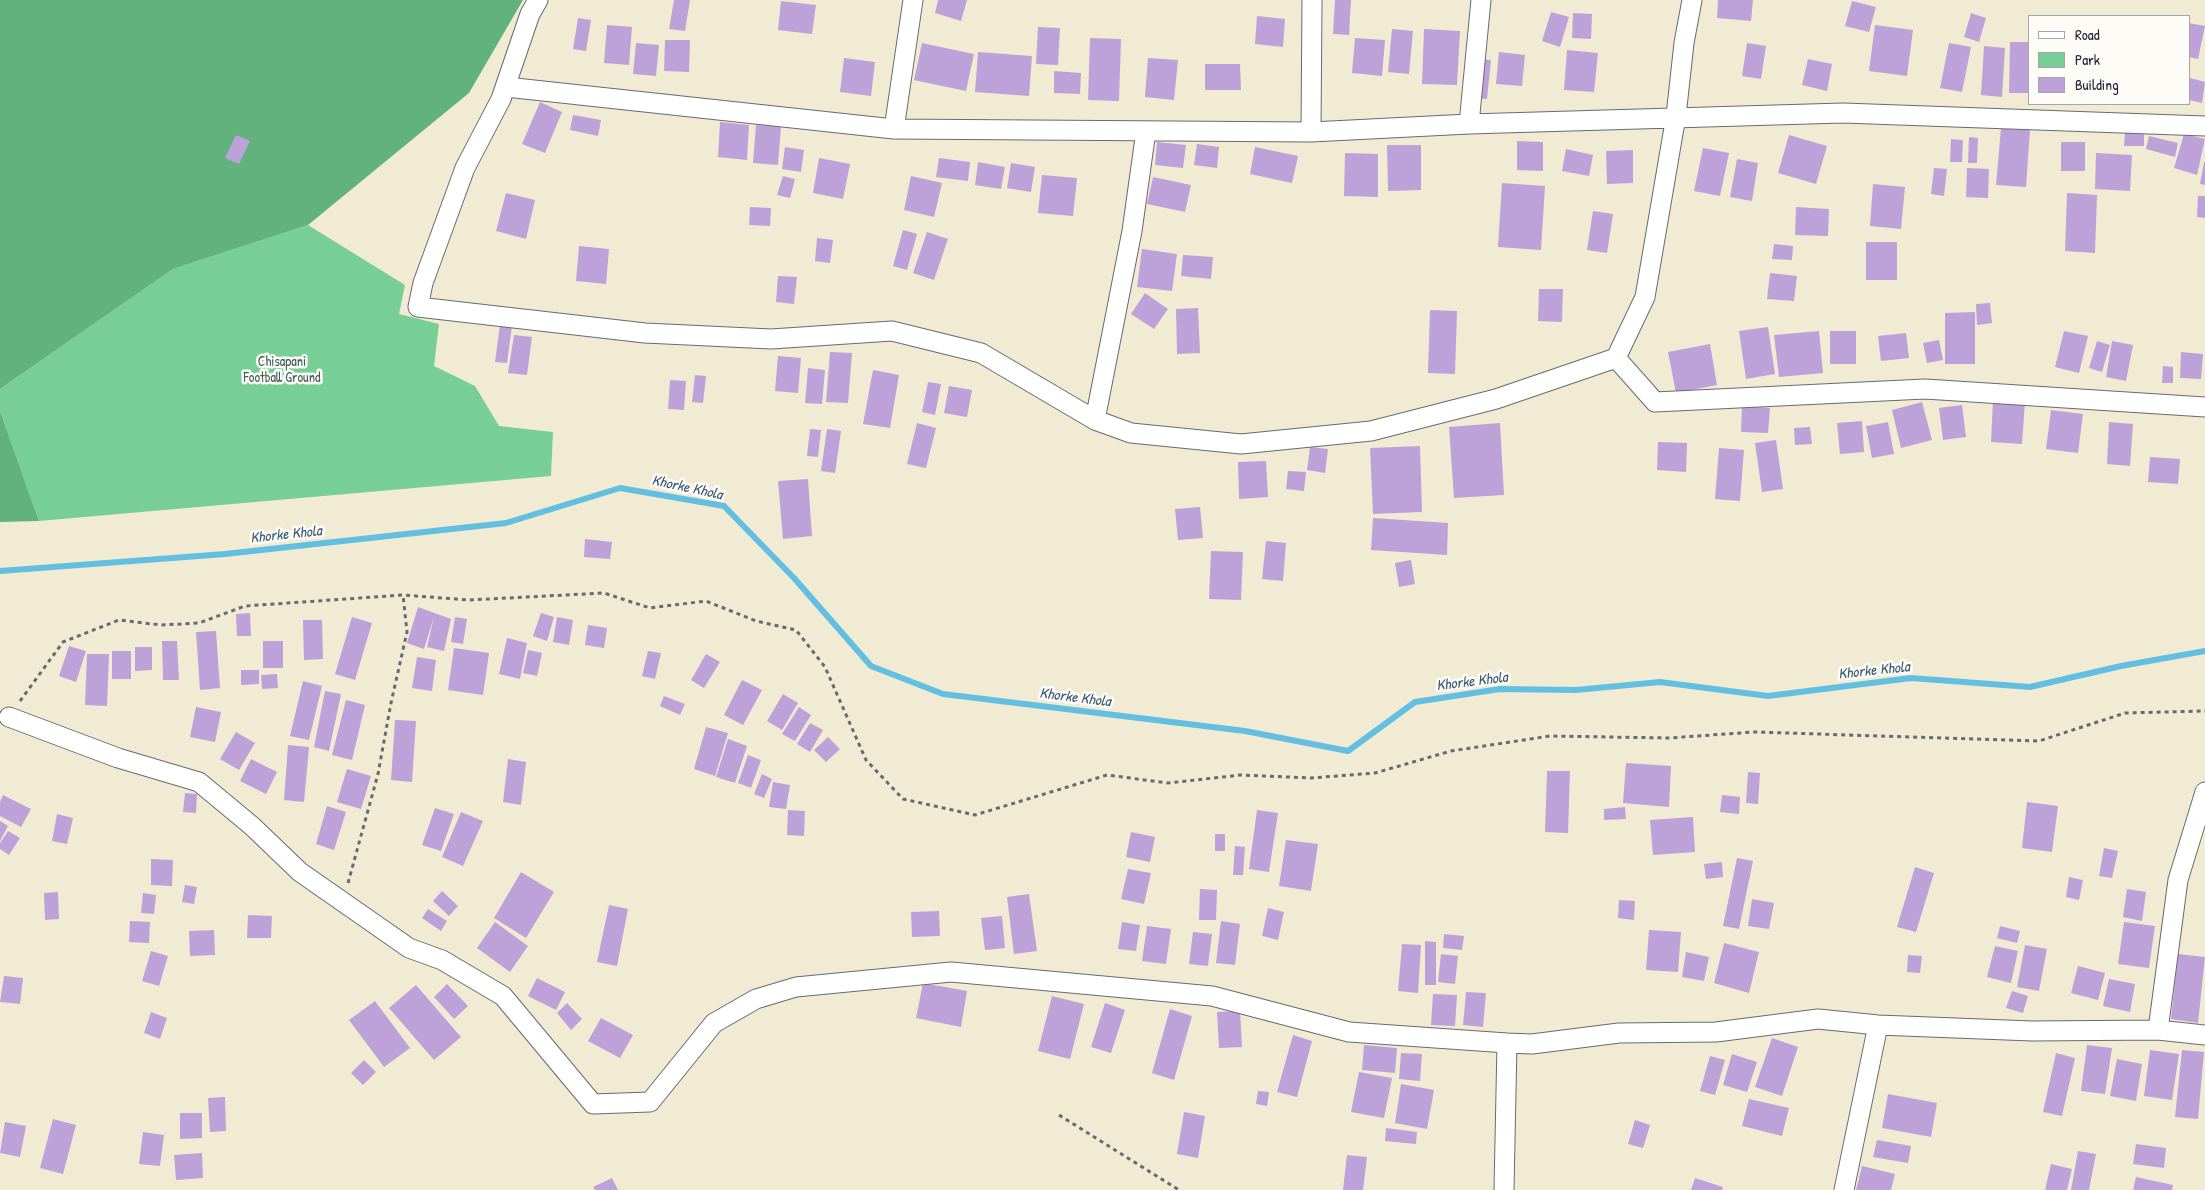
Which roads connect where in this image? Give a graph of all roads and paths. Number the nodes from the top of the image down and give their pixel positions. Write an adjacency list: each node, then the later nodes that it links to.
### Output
1 (538, 0): 6 (street)
2 (913, 0): 10 (street)
3 (1312, 0): 12 (street)
4 (1482, 0): 8 (street)
5 (1692, 0): 7 (street)
6 (506, 86): 10 (street); 15 (street)
7 (1676, 116): 8 (street); 9 (street); 13 (street)
8 (1470, 124): 12 (street)
9 (2205, 126)
10 (894, 129): 11 (street)
11 (1146, 131): 12 (street); 15 (street)
12 (1311, 132)
13 (1616, 358): 14 (street); 15 (street)
14 (2205, 407)
15 (1094, 420)
16 (403, 595): 17 (path); 18 (path); 20 (path)
17 (2205, 711)
18 (8, 717): 20 (street)
19 (2205, 792): 22 (street)
20 (343, 900): 24 (street)
21 (1878, 1025): 22 (street); 24 (street); 28 (street)
22 (2158, 1030): 23 (street)
23 (2205, 1034)
24 (1507, 1043): 27 (street)
25 (1059, 1115): 26 (path)
26 (1179, 1190)
27 (1504, 1190)
28 (1844, 1190)

